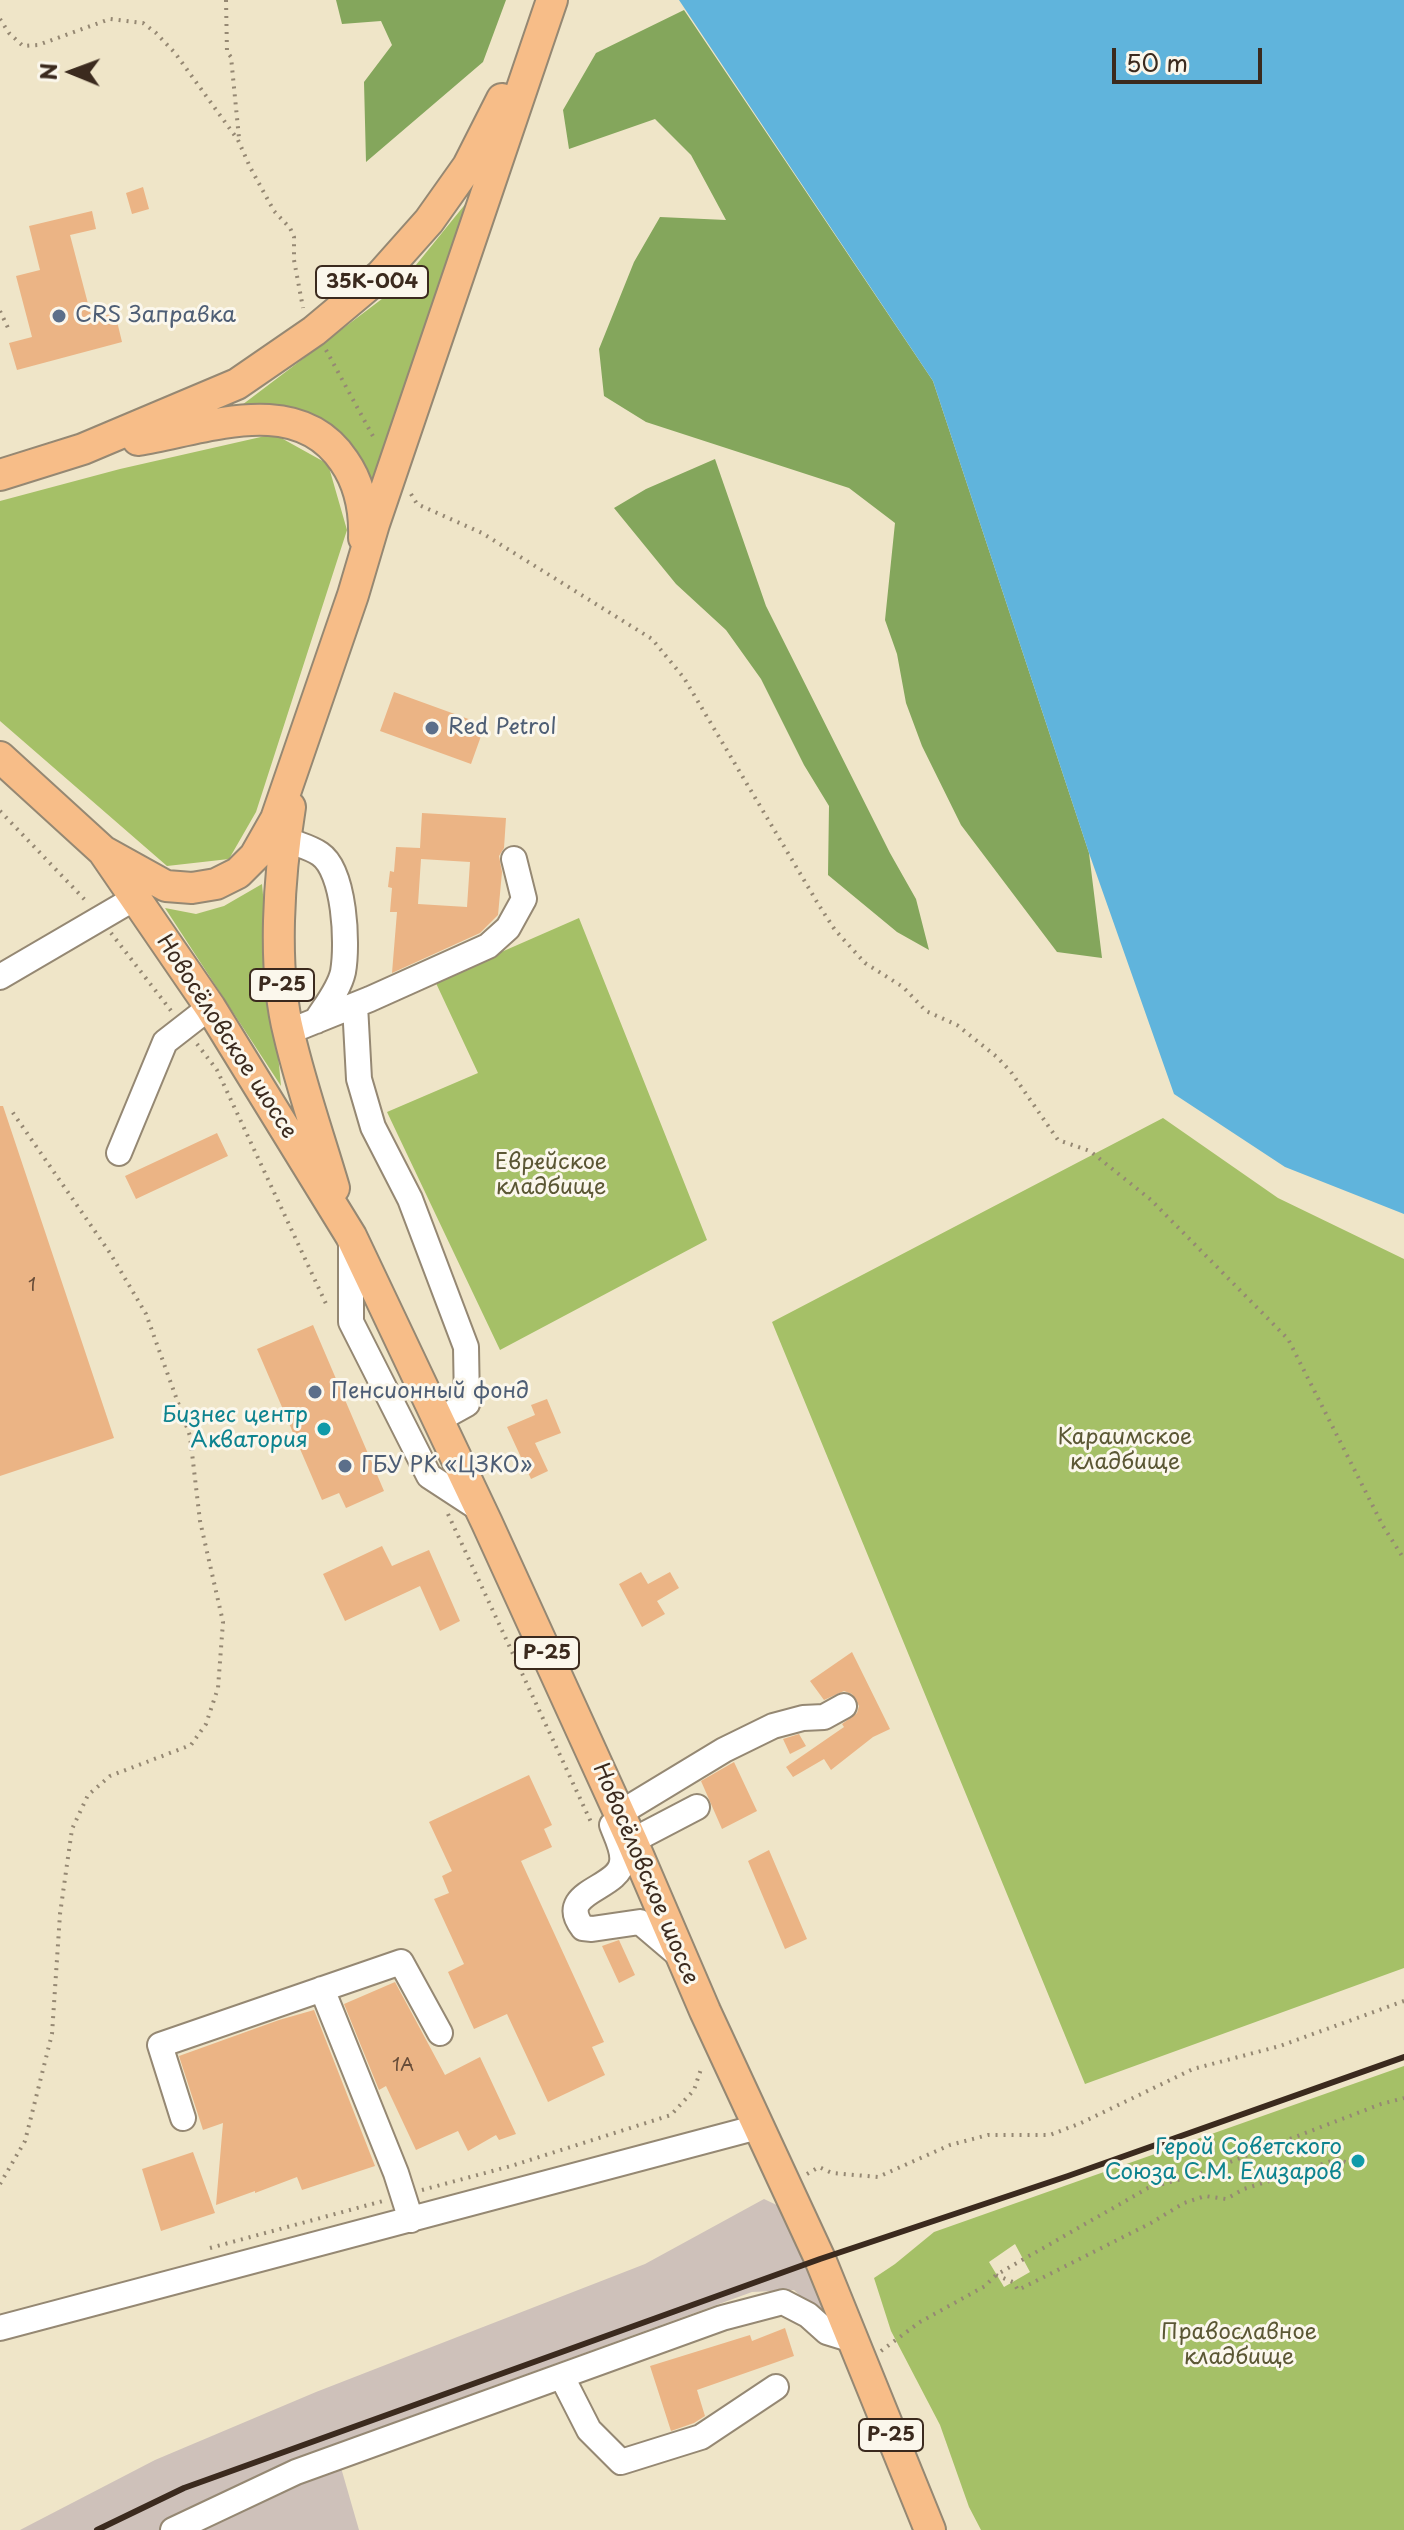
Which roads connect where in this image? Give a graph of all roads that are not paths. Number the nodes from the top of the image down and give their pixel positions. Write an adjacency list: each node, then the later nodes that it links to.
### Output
1 (550, 0): 2 (main road, 35К-004); 5 (main road, 35К-004)
2 (83, 449): 3 (main road); 4 (main road, 35К-004); 5 (main road, 35К-004)
3 (0, 460)
4 (0, 475)
5 (353, 595): 6 (main road, 35К-004)
6 (304, 739): 8 (main road, Новосёловское шоссе / Р-25); 9 (main road, 35К-004)
7 (0, 757): 9 (main road, 35К-004)
8 (285, 839): 15 (main road, Новосёловское шоссе / Р-25); 15 (street)
9 (103, 851): 11 (main road, Новосёловское шоссе / Р-25)
10 (514, 859): 13 (street)
11 (135, 898): 12 (street); 14 (main road, Новосёловское шоссе / Р-25)
12 (0, 977)
13 (355, 1005): 15 (street); 18 (street)
14 (210, 1007): 16 (street); 17 (main road, Новосёловское шоссе / Р-25)
15 (302, 1026): 17 (main road, Новосёловское шоссе / Р-25)
16 (119, 1153)
17 (348, 1231): 18 (main road, Новосёловское шоссе / Р-25); 19 (street)
18 (438, 1420): 19 (main road, Новосёловское шоссе / Р-25)
19 (481, 1510): 21 (main road, Новосёловское шоссе / Р-25)
20 (844, 1706): 23 (street)
21 (606, 1783): 23 (main road, Новосёловское шоссе / Р-25); 25 (street)
22 (697, 1807): 24 (street)
23 (620, 1813): 24 (main road, Новосёловское шоссе / Р-25)
24 (632, 1841): 25 (main road, Новосёловское шоссе / Р-25)
25 (680, 1956): 29 (main road, Новосёловское шоссе / Р-25)
26 (322, 1989): 27 (street); 28 (street); 30 (street)
27 (440, 2033)
28 (183, 2118)
29 (758, 2127): 30 (street); 32 (main road, Новосёловское шоссе / Р-25)
30 (411, 2220): 31 (street)
31 (0, 2328)
32 (858, 2352): 33 (street); 36 (main road, Новосёловское шоссе / Р-25)
33 (562, 2377): 34 (street); 35 (street)
34 (776, 2387)
35 (173, 2530)
36 (930, 2530)

